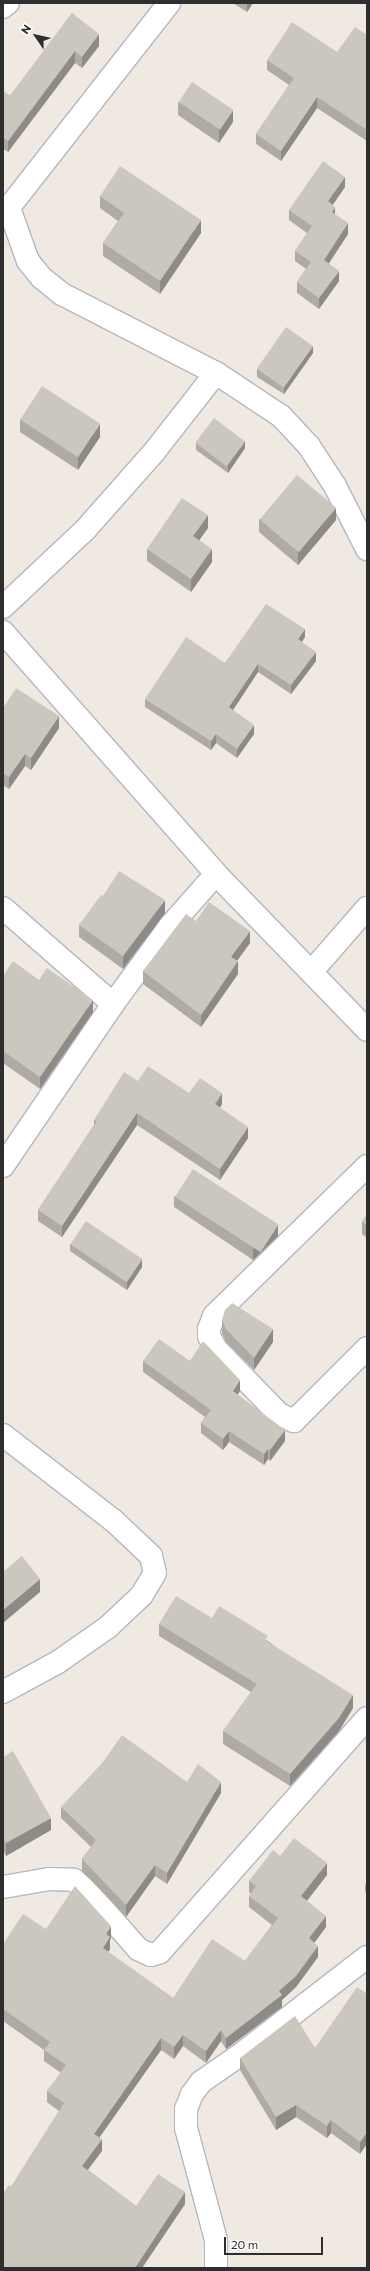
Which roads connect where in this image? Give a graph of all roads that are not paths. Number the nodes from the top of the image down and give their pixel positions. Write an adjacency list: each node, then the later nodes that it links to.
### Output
1 (8, 3): 3 (street)
2 (169, 3): 4 (street)
3 (3, 7)
4 (6, 211): 5 (street)
5 (216, 373): 6 (street); 7 (street)
6 (367, 549)
7 (3, 607)
8 (3, 632): 9 (street)
9 (216, 874): 12 (street); 13 (street)
10 (3, 908): 13 (street)
11 (367, 908): 12 (street)
12 (312, 971): 14 (street)
13 (114, 1004): 15 (street)
14 (367, 1030)
15 (3, 1166)
16 (367, 1166): 17 (street)
17 (367, 1348)
18 (3, 1435): 19 (street)
19 (3, 1692)
20 (367, 1718): 21 (street)
21 (3, 1887)
22 (367, 1957): 23 (street)
23 (216, 2268)

